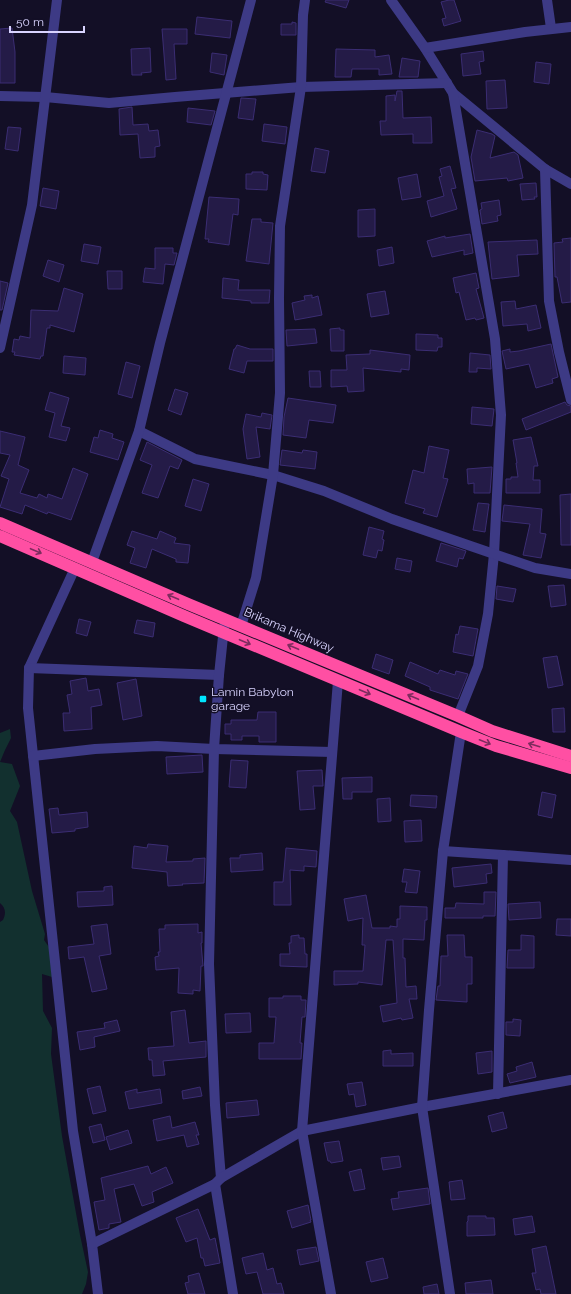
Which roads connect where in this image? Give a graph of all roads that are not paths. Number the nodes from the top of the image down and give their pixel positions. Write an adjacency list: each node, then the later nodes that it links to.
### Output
1 (57, 0): 14 (street)
2 (251, 0): 12 (street)
3 (305, 0): 10 (street)
4 (391, 0): 8 (street)
5 (547, 0): 7 (street)
6 (571, 27): 7 (street)
7 (551, 28): 8 (street)
8 (425, 48): 9 (street)
9 (447, 83): 10 (street); 11 (street)
10 (301, 88): 12 (street); 20 (street)
11 (453, 93): 15 (street); 23 (street)
12 (226, 94): 14 (street); 19 (street)
13 (0, 96): 14 (street)
14 (45, 97): 17 (street)
15 (546, 169): 16 (street); 18 (street)
16 (571, 184)
17 (0, 348)
18 (571, 400)
19 (139, 431): 20 (street); 24 (street)
20 (273, 475): 23 (street); 30 (street)
21 (0, 523): 24 (highway, Brikama Highway)
22 (0, 536): 25 (highway, one-way to 25)
23 (494, 554): 26 (street); 35 (street)
24 (92, 562): 27 (highway, Brikama Highway, one-way to 24)
25 (75, 568): 28 (highway); 32 (street)
26 (571, 574)
27 (188, 604): 28 (highway); 29 (highway, Brikama Highway)
28 (184, 616): 31 (highway)
29 (225, 619): 30 (highway, Brikama Highway); 31 (street)
30 (241, 626): 35 (highway, Brikama Highway, one-way to 30)
31 (223, 632): 33 (street); 34 (highway, one-way to 34)
32 (28, 668): 33 (street); 39 (street)
33 (219, 675): 37 (street)
34 (338, 681): 36 (highway, one-way to 36); 38 (street)
35 (458, 716): 40 (highway, Brikama Highway, one-way to 35)
36 (461, 732): 41 (highway, one-way to 41); 42 (street)
37 (214, 749): 38 (street); 39 (street); 49 (street)
38 (332, 752): 48 (street)
39 (33, 756): 50 (street)
40 (571, 756)
41 (571, 768)
42 (443, 851): 43 (street); 47 (street)
43 (503, 855): 44 (street); 46 (street)
44 (571, 860)
45 (571, 1080): 46 (street)
46 (498, 1094): 47 (street)
47 (422, 1107): 48 (street); 54 (street)
48 (302, 1131): 49 (street); 53 (street)
49 (218, 1181): 50 (street); 52 (street)
50 (92, 1244): 51 (street)
51 (98, 1294)
52 (233, 1294)
53 (330, 1294)
54 (450, 1294)

